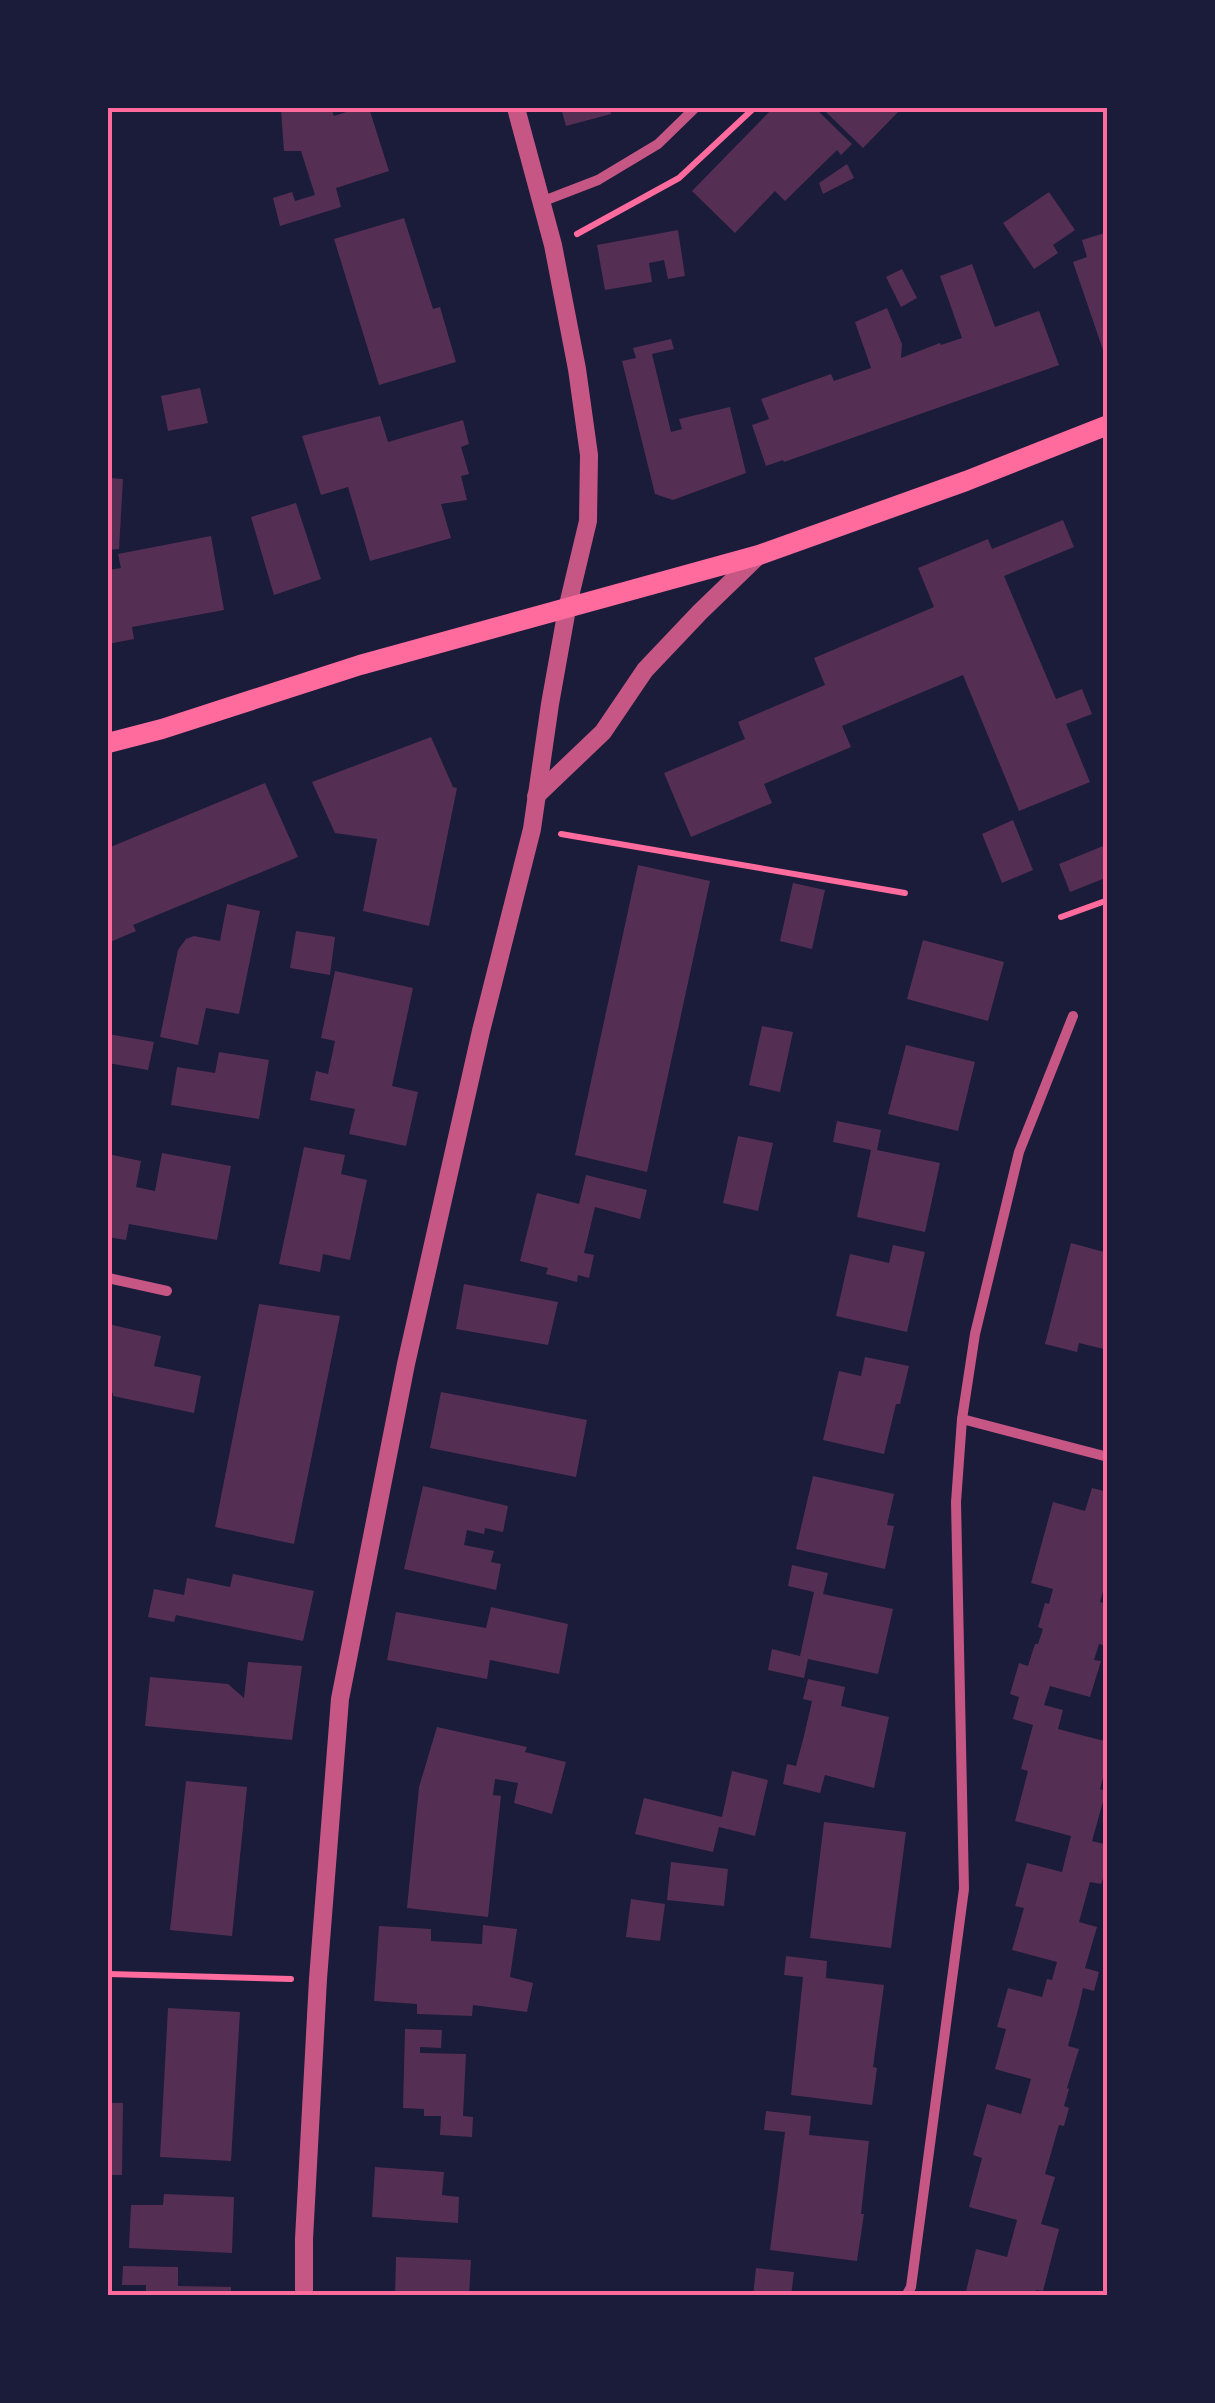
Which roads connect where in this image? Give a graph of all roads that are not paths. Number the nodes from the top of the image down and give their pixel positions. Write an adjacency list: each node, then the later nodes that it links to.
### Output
1 (516, 108): 3 (street)
2 (696, 108): 3 (street)
3 (541, 202): 6 (street)
4 (1108, 425): 5 (main road)
5 (759, 555): 6 (main road); 8 (street)
6 (567, 609): 7 (main road); 8 (street)
7 (108, 743)
8 (536, 796): 14 (street)
9 (1073, 1016): 12 (street)
10 (108, 1278): 11 (street)
11 (166, 1291)
12 (962, 1419): 13 (street); 15 (street)
13 (1108, 1457)
14 (304, 2296)
15 (906, 2296)

